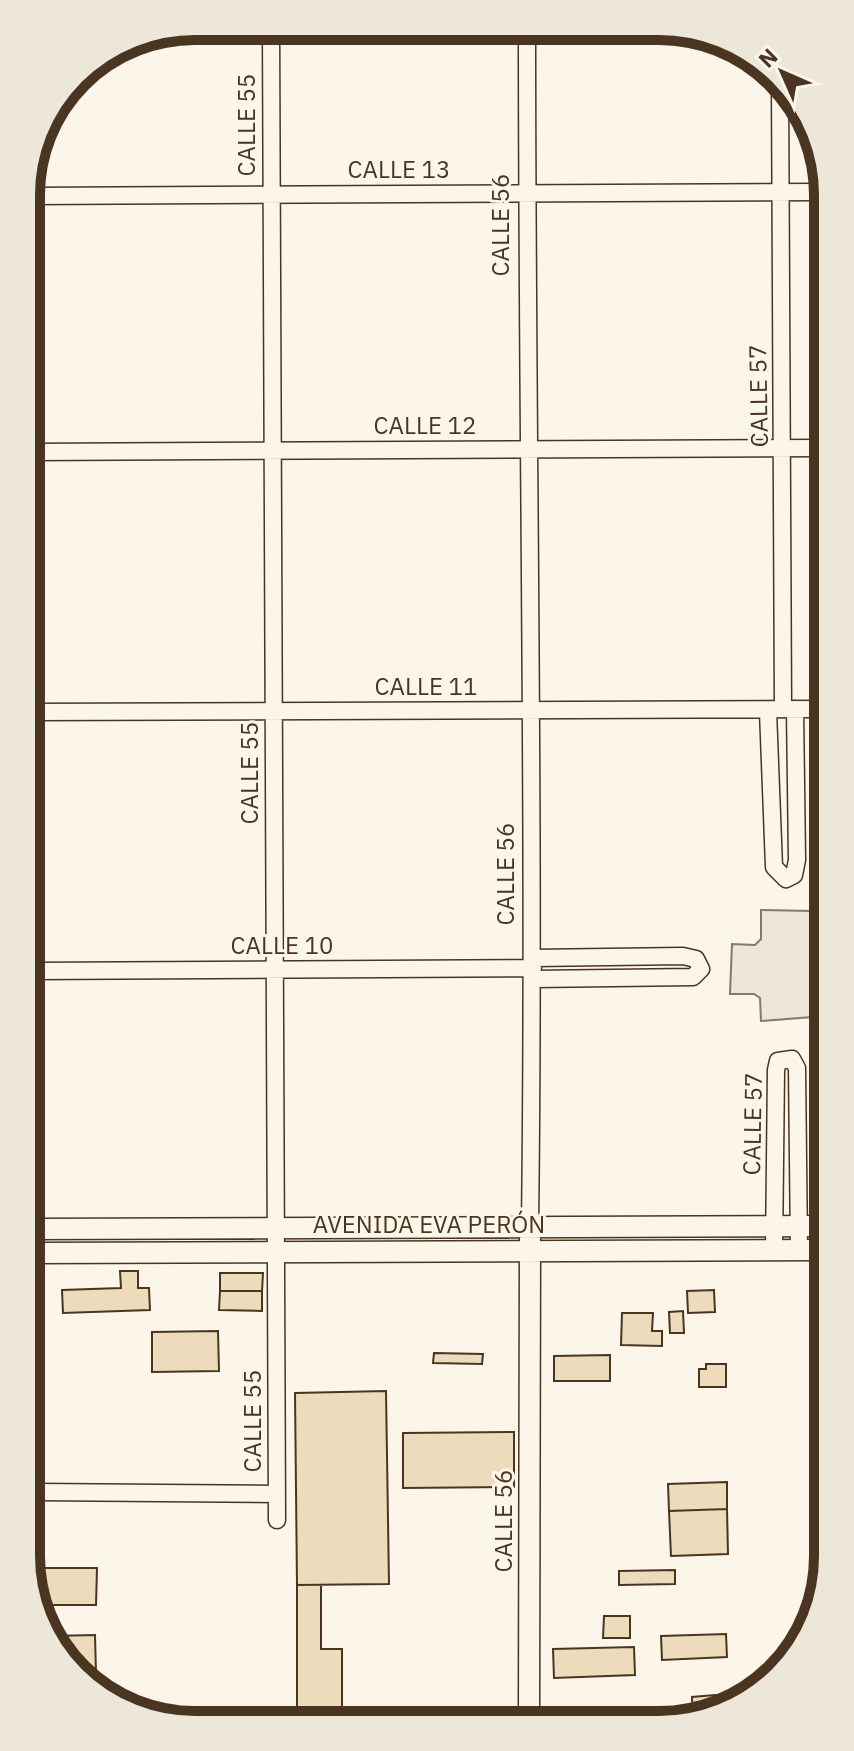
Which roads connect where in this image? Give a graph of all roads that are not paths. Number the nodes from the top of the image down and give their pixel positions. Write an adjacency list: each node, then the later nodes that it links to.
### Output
1 (271, 40): 7 (street, CALLE 55)
2 (527, 40): 6 (street, CALLE 56)
3 (780, 112): 4 (street, CALLE 57)
4 (780, 192): 5 (street, CALLE 13); 6 (street, CALLE 13); 9 (street, CALLE 57)
5 (814, 192)
6 (527, 194): 7 (street, CALLE 13); 11 (street, CALLE 56)
7 (271, 195): 8 (street, CALLE 13); 12 (street, CALLE 55)
8 (40, 196)
9 (783, 448): 10 (street, CALLE 12); 11 (street, CALLE 12); 15 (street, CALLE 57)
10 (814, 448)
11 (527, 450): 12 (street, CALLE 12); 17 (street, CALLE 56)
12 (272, 451): 13 (street, CALLE 12); 16 (street, CALLE 55)
13 (40, 452)
14 (814, 709): 15 (street, CALLE 11)
15 (782, 710): 15 (street, CALLE 57); 17 (street, CALLE 11)
16 (274, 711): 17 (street, CALLE 11); 18 (street, CALLE 11); 21 (street, CALLE 55)
17 (532, 711): 19 (street, CALLE 56)
18 (40, 712)
19 (533, 968): 19 (street, CALLE 10); 21 (street, CALLE 10); 25 (street, CALLE 56)
20 (40, 971): 21 (street, CALLE 10)
21 (275, 971): 26 (street, CALLE 55)
22 (775, 1226): 23 (main road, AVENIDA EVA PERÓN); 23 (street, CALLE 57); 25 (main road, AVENIDA EVA PERÓN); 31 (street, CALLE 57)
23 (798, 1226): 24 (main road, AVENIDA EVA PERÓN); 28 (street, CALLE 57)
24 (814, 1226)
25 (530, 1227): 26 (main road, AVENIDA EVA PERÓN); 30 (main road, CALLE 56)
26 (276, 1228): 27 (main road, AVENIDA EVA PERÓN); 32 (street, CALLE 55)
27 (40, 1229)
28 (799, 1250): 29 (main road, AVENIDA EVA PERÓN); 31 (main road, AVENIDA EVA PERÓN)
29 (814, 1250)
30 (531, 1251): 31 (main road, AVENIDA EVA PERÓN); 32 (main road, AVENIDA EVA PERÓN); 37 (main road, CALLE 56)
31 (774, 1251)
32 (276, 1252): 33 (main road, AVENIDA EVA PERÓN); 35 (street, CALLE 55)
33 (40, 1253)
34 (40, 1492): 35 (street)
35 (277, 1494): 36 (street, CALLE 55)
36 (277, 1520)
37 (529, 1711)

